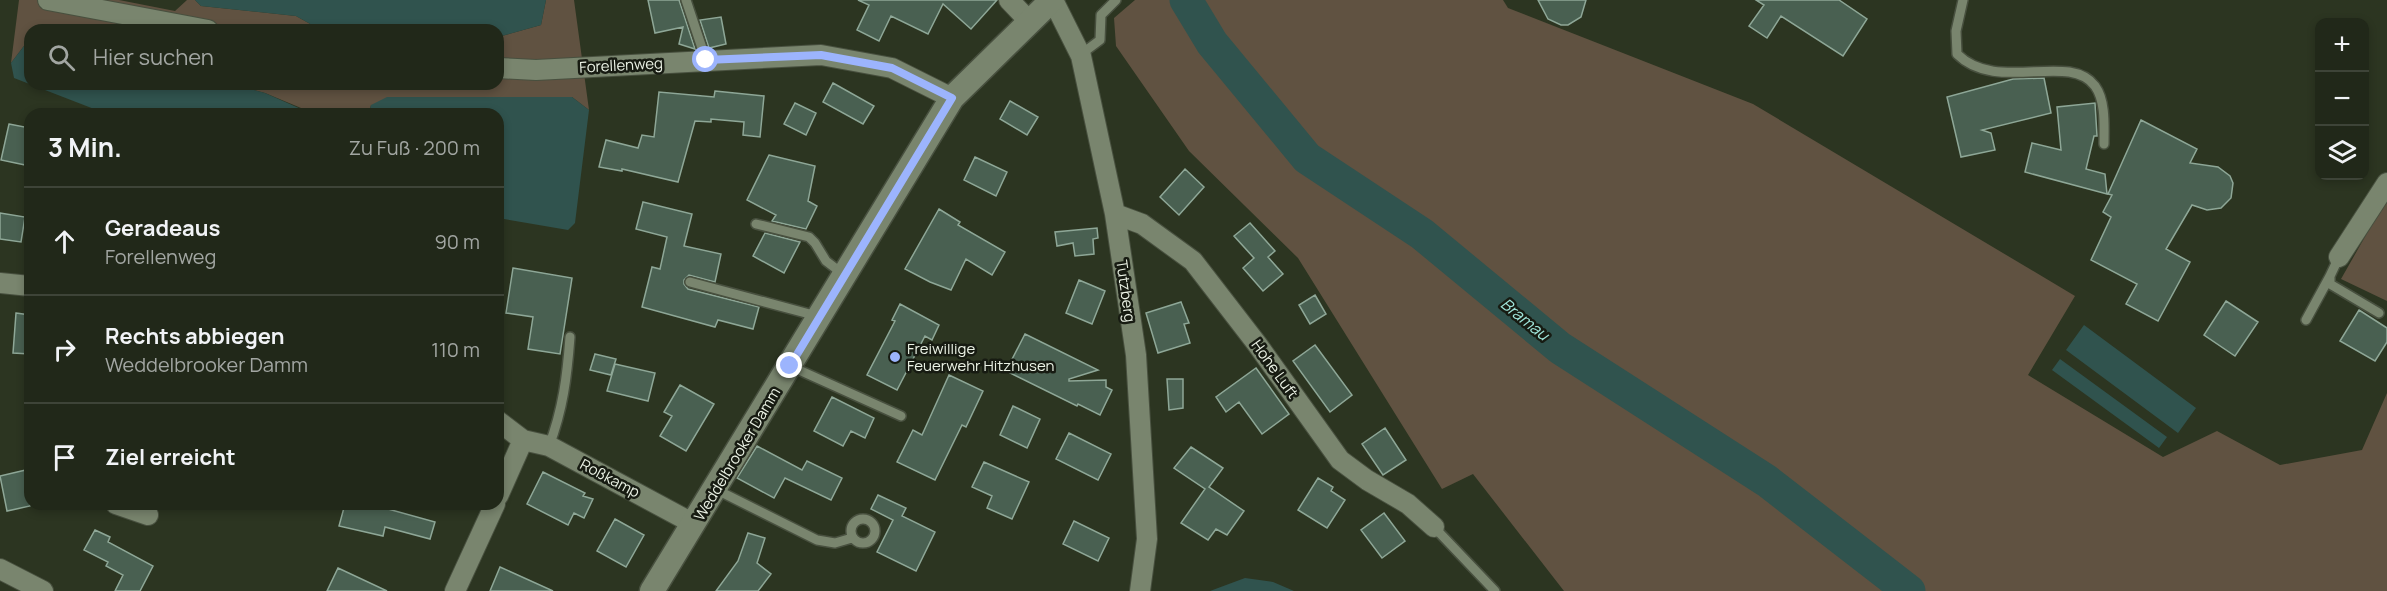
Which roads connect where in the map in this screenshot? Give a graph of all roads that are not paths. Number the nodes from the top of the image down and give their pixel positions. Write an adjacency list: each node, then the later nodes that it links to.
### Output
1 (48, 0): 7 (street)
2 (686, 0): 11 (lane)
3 (1009, 0): 8 (street)
4 (1053, 0): 8 (street, Weddelbrooker Damm); 10 (street, Tutzberg)
5 (1116, 0): 10 (lane)
6 (1963, 0): 14 (lane)
7 (70, 2): 9 (street)
8 (1029, 21): 13 (street, Weddelbrooker Damm)
9 (178, 24)
10 (1080, 55): 16 (street, Tutzberg)
11 (706, 60): 12 (street, Forellenweg); 13 (street, Forellenweg)
12 (504, 68)
13 (952, 98): 19 (street, Weddelbrooker Damm)
14 (2104, 144)
15 (2387, 183): 18 (street)
16 (1115, 214): 39 (street, Hohe Luft); 45 (street, Tutzberg)
17 (756, 224): 19 (lane)
18 (2339, 258): 20 (lane)
19 (845, 276): 25 (street, Weddelbrooker Damm)
20 (2330, 276): 24 (lane); 26 (lane)
21 (690, 282): 25 (lane)
22 (0, 283): 23 (street)
23 (24, 285)
24 (2379, 312)
25 (820, 317): 28 (street, Weddelbrooker Damm)
26 (2306, 320)
27 (570, 337): 32 (lane)
28 (790, 366): 29 (lane); 34 (street, Weddelbrooker Damm)
29 (901, 416)
30 (504, 426): 31 (street, Roßkamp)
31 (523, 440): 32 (street, Roßkamp); 33 (street)
32 (549, 446): 38 (street, Roßkamp)
33 (504, 483)
34 (716, 489): 38 (street, Weddelbrooker Damm); 40 (lane)
35 (133, 510): 37 (street)
36 (492, 510): 43 (street)
37 (148, 515)
38 (694, 524): 44 (street, Weddelbrooker Damm)
39 (1434, 527): 46 (lane)
40 (852, 538)
41 (0, 569): 42 (street)
42 (43, 591)
43 (456, 591)
44 (652, 591)
45 (1140, 591)
46 (1495, 591)

